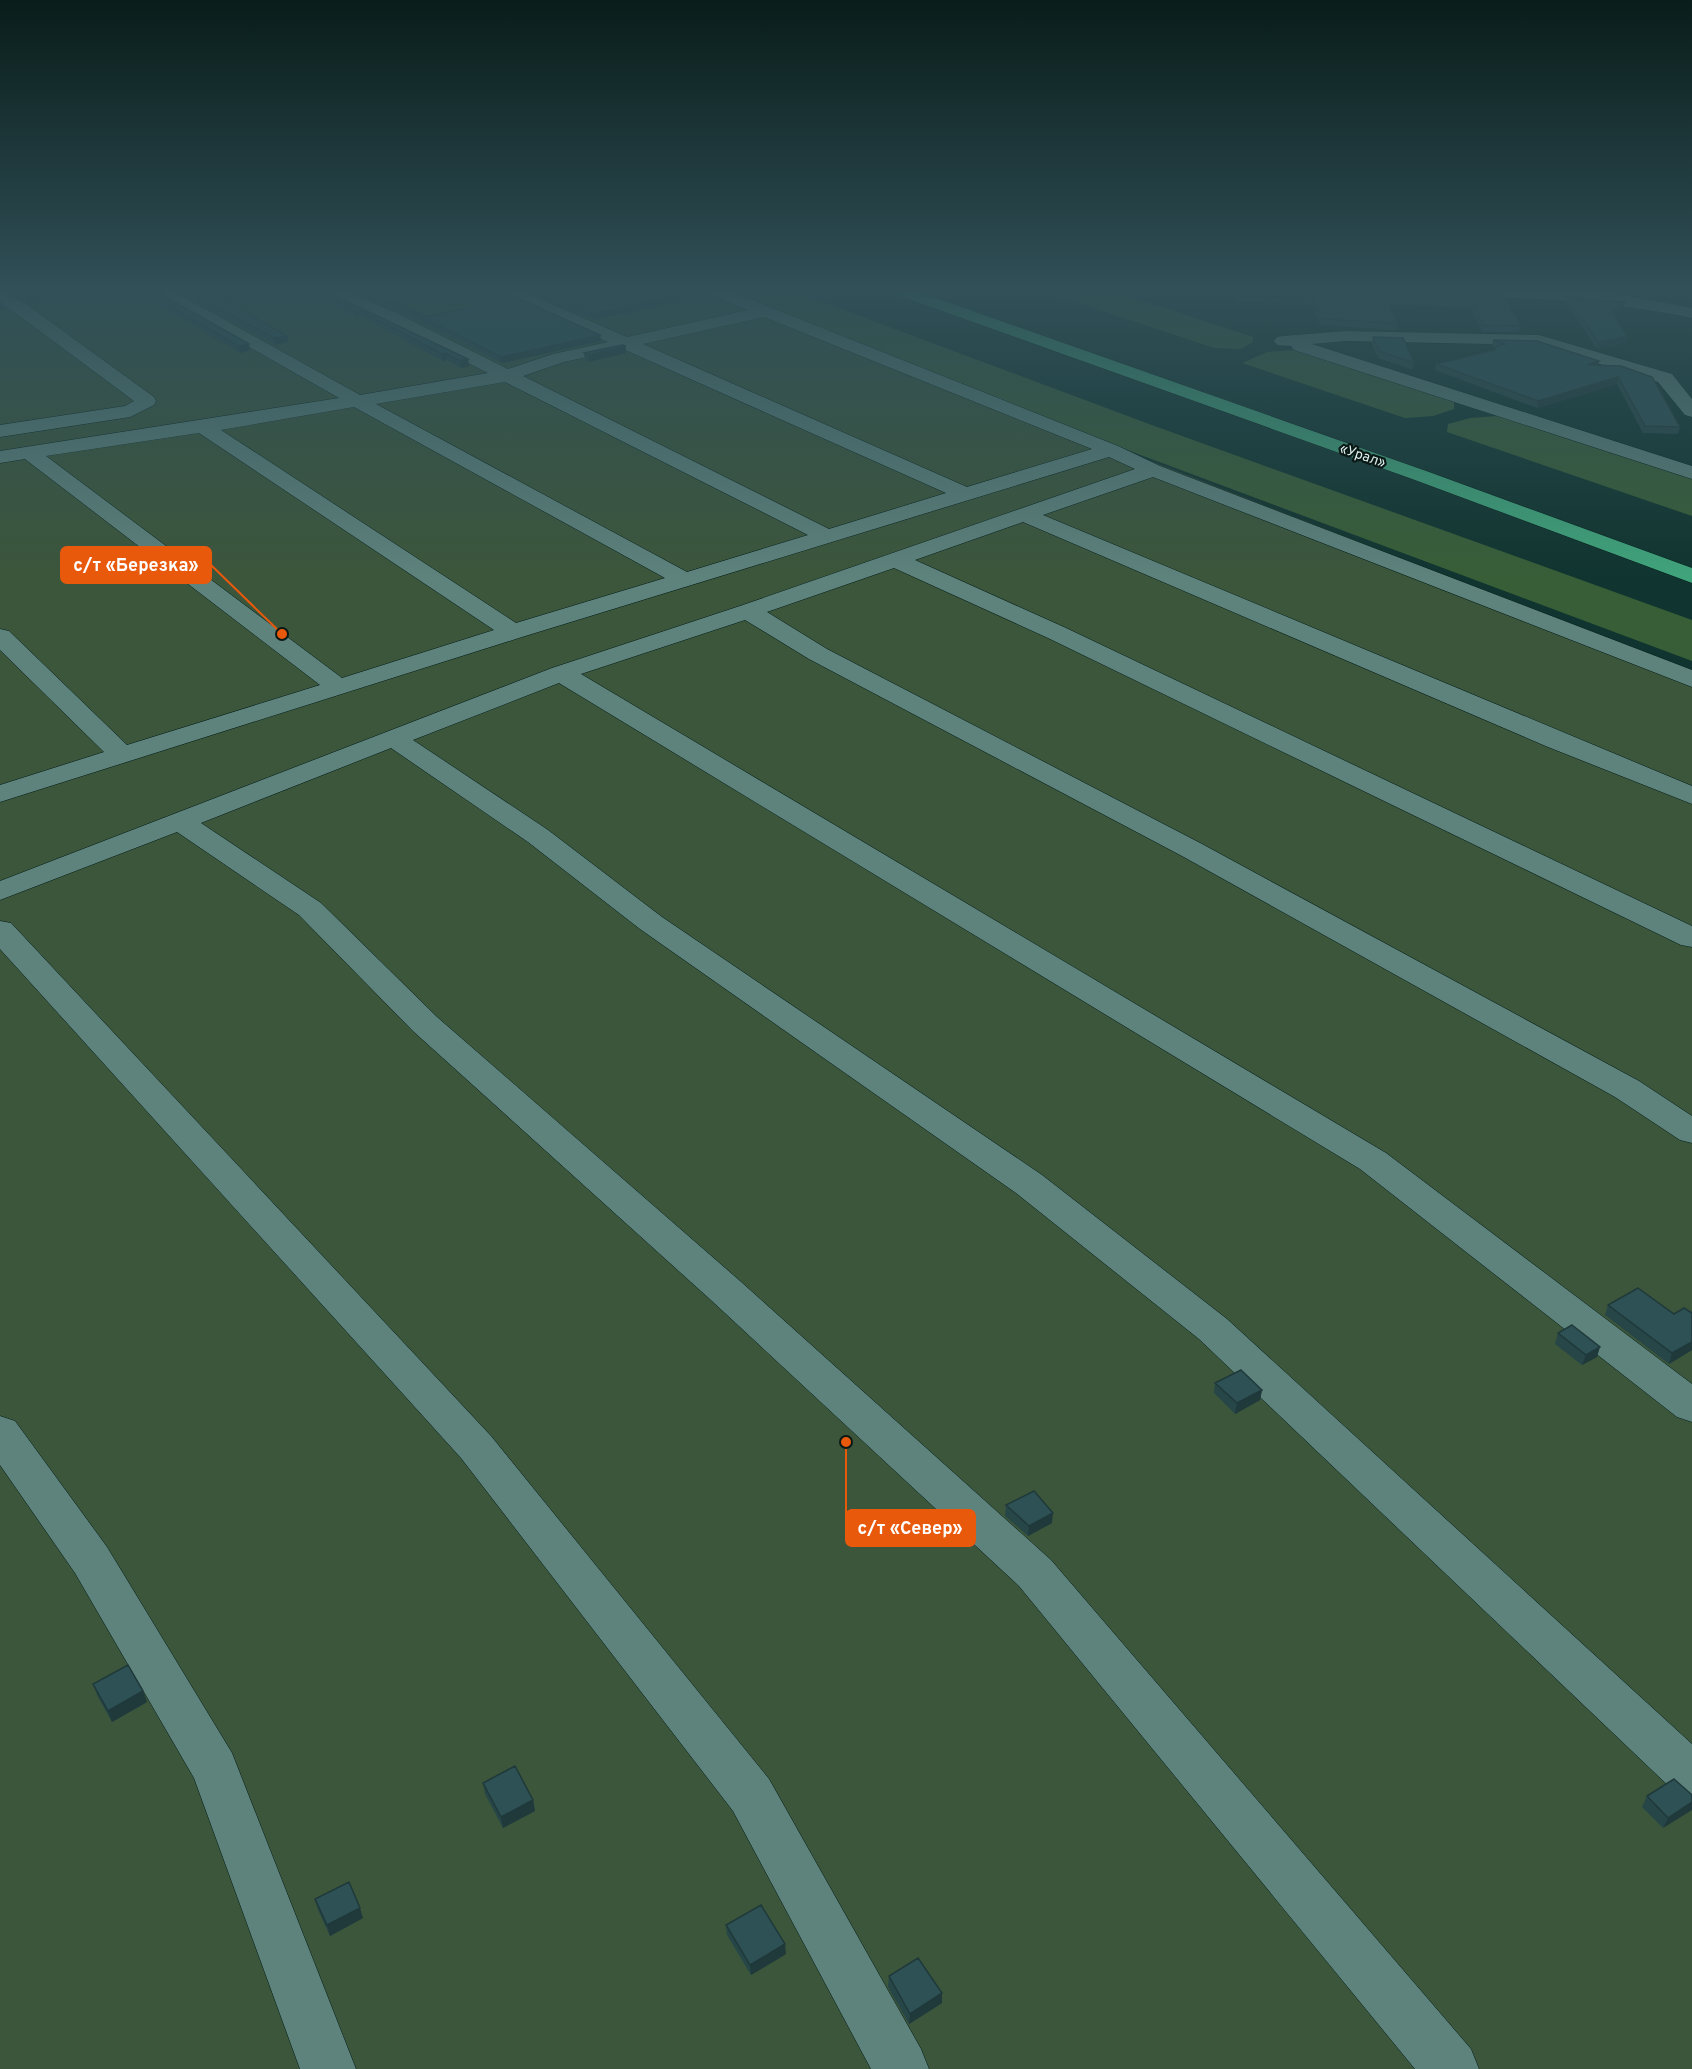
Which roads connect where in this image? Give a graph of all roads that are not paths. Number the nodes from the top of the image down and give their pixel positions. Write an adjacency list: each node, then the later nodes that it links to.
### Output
1 (128, 387): 14 (street)
2 (331, 387): 11 (street)
3 (446, 387): 11 (street)
4 (527, 387): 22 (street)
5 (721, 387): 20 (street)
6 (954, 387): 15 (street)
7 (1170, 387): 25 (highway, «Урал»)
8 (1195, 387): 24 (highway, «Урал»)
9 (1424, 387): 19 (street)
10 (1672, 387): 12 (street)
11 (359, 402): 13 (street); 26 (street)
12 (1692, 411)
13 (203, 427): 16 (street); 28 (street)
14 (0, 431)
15 (1111, 450): 18 (street); 20 (street)
16 (29, 453): 17 (street); 32 (street)
17 (0, 457)
18 (1153, 470): 21 (street); 31 (street)
19 (1692, 473)
20 (967, 495): 22 (street)
21 (1024, 515): 23 (street); 36 (street)
22 (828, 537): 26 (street)
23 (896, 560): 27 (street); 40 (street)
24 (1692, 561)
25 (1692, 576)
26 (685, 580): 28 (street)
27 (748, 611): 30 (street); 41 (street)
28 (513, 632): 32 (street)
29 (0, 636): 34 (street)
30 (561, 673): 33 (street); 42 (street)
31 (1692, 679)
32 (340, 688): 34 (street)
33 (393, 738): 37 (street); 44 (street)
34 (123, 756): 35 (street)
35 (0, 794)
36 (1692, 796)
37 (179, 821): 38 (street); 47 (street)
38 (0, 891)
39 (0, 930): 46 (street)
40 (1692, 938)
41 (1692, 1132)
42 (1692, 1406)
43 (0, 1432): 45 (street)
44 (1692, 1776)
45 (328, 2069)
46 (901, 2069)
47 (1451, 2069)

